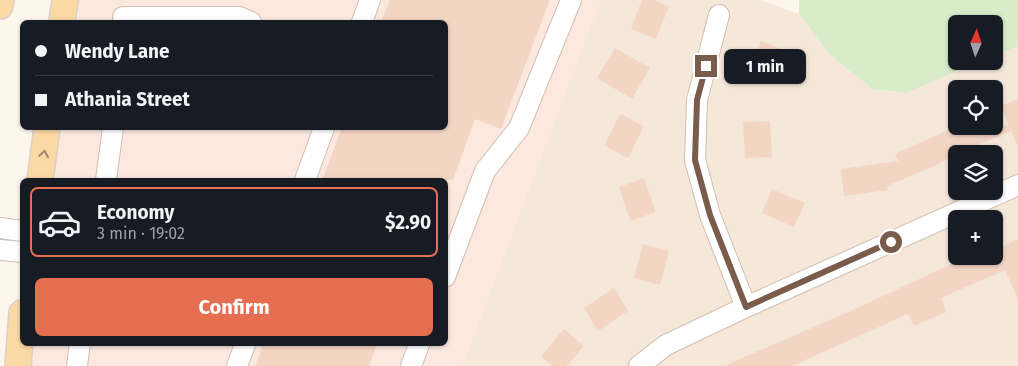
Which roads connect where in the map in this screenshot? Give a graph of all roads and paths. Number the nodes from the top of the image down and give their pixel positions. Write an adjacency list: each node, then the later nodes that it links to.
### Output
1 (1, 0): 5 (main road)
2 (65, 0): 8 (main road)
3 (370, 0): 10 (street)
4 (571, 0): 22 (street)
5 (0, 6)
6 (125, 13): 9 (street)
7 (719, 15): 23 (street)
8 (62, 20)
9 (246, 20)
10 (363, 20)
11 (48, 130): 14 (main road, one-way to 11)
12 (112, 130): 15 (street)
13 (323, 130): 16 (street)
14 (40, 178)
15 (106, 178)
16 (306, 178)
17 (1018, 185): 23 (street)
18 (0, 228): 19 (street)
19 (20, 231)
20 (0, 250): 21 (street)
21 (20, 252)
22 (448, 269)
23 (746, 307): 32 (street)
24 (20, 340): 28 (main road)
25 (80, 346): 29 (street)
26 (244, 346): 30 (street)
27 (418, 346): 31 (street)
28 (18, 366)
29 (77, 366)
30 (237, 366)
31 (411, 366)
32 (639, 366)

